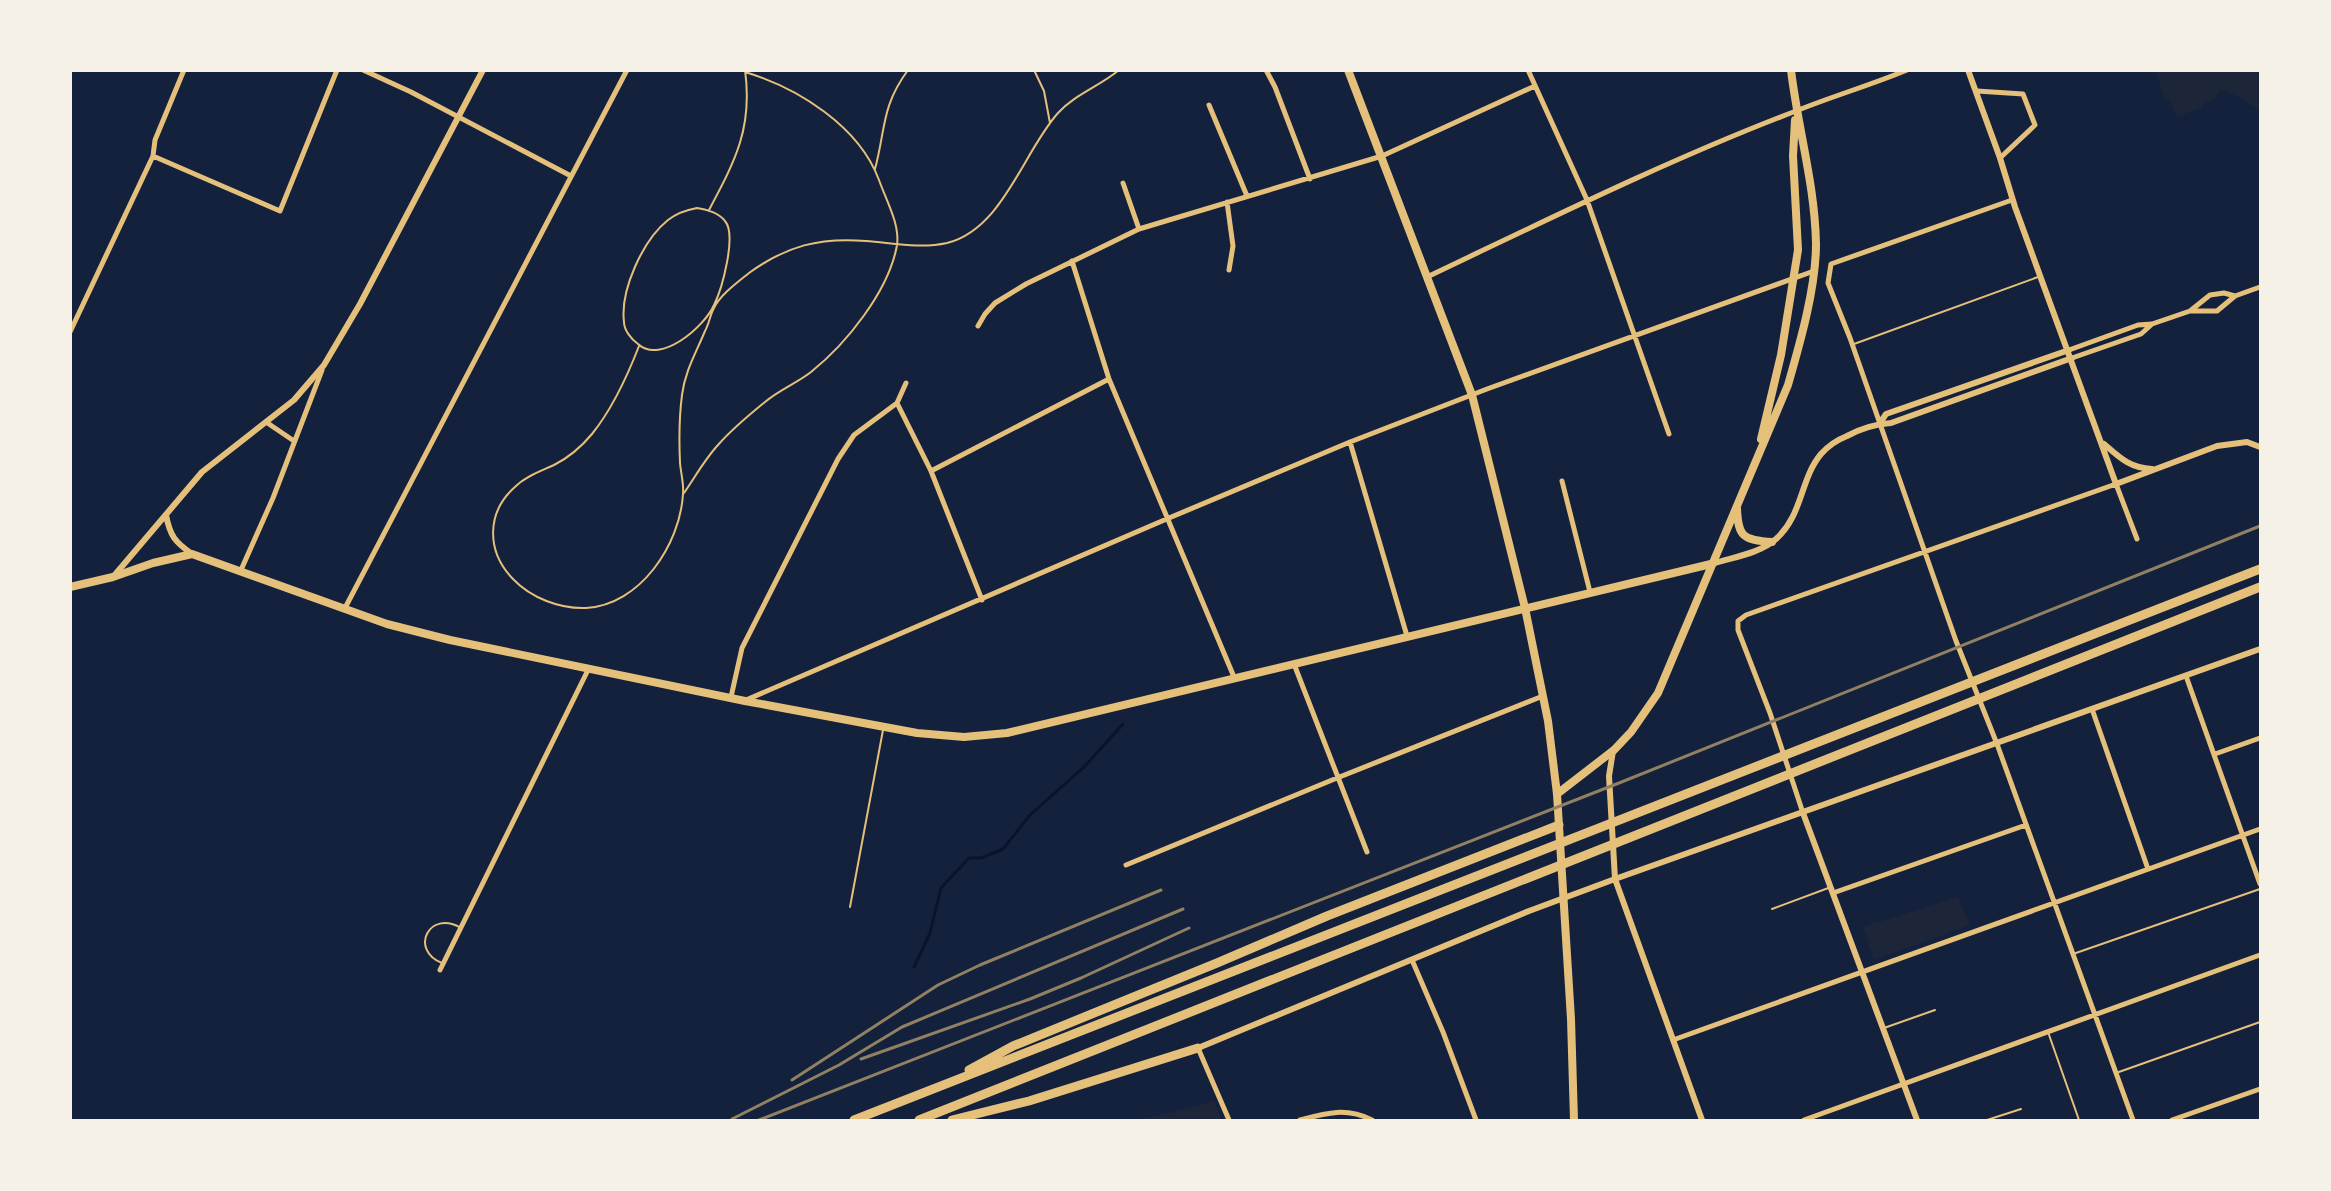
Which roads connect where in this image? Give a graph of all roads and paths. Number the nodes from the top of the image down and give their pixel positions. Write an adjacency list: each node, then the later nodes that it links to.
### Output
1 (184, 70): 24 (street)
2 (337, 70): 24 (street)
3 (363, 70): 22 (street)
4 (483, 70): 22 (street)
5 (627, 70): 28 (street)
6 (908, 70): 27 (lane)
7 (1034, 70): 23 (lane)
8 (1119, 70): 16 (lane)
9 (1266, 70): 29 (street)
10 (1348, 70): 25 (main road)
11 (1528, 70): 18 (street)
12 (1791, 70): 21 (main road)
13 (1907, 70): 17 (street)
14 (1968, 70): 19 (street)
15 (745, 71): 27 (lane); 35 (lane)
16 (1114, 72): 23 (lane)
17 (1894, 73): 21 (street)
18 (1535, 86): 25 (street); 32 (street)
19 (1977, 91): 26 (street); 26 (street)
20 (1209, 105): 31 (street)
21 (1796, 111): 32 (street); 40 (main road); 43 (main road)
22 (458, 117): 28 (street); 56 (street)
23 (1050, 123): 37 (lane)
24 (153, 156): 50 (street)
25 (1382, 156): 29 (street); 42 (main road)
26 (2000, 158): 33 (street)
27 (875, 169): 37 (lane)
28 (571, 176): 91 (street)
29 (1310, 179): 31 (street)
30 (1123, 183): 36 (street)
31 (1247, 196): 34 (street)
32 (1587, 200): 42 (street); 51 (street)
33 (2012, 200): 41 (street); 52 (street)
34 (1227, 202): 36 (street); 39 (street)
35 (709, 210): 46 (lane); 53 (lane)
36 (1139, 230): 38 (street)
37 (897, 245): 46 (lane); 75 (lane)
38 (1072, 261): 49 (street); 57 (street)
39 (1229, 270)
40 (1814, 271): 43 (street); 70 (main road)
41 (2041, 276): 52 (lane); 54 (street)
42 (1427, 277): 61 (main road)
43 (1795, 278): 51 (street); 70 (main road)
44 (2260, 286): 45 (street)
45 (2235, 296): 47 (street); 47 (street)
46 (714, 305): 53 (lane); 75 (lane)
47 (2190, 311): 48 (street)
48 (2152, 324): 54 (street); 55 (street)
49 (978, 326)
50 (70, 332)
51 (1634, 336): 61 (street); 65 (street)
52 (1852, 345): 64 (street)
53 (639, 346): 75 (lane)
54 (2069, 350): 55 (street); 59 (street)
55 (2072, 358): 60 (street); 68 (street)
56 (324, 365): 63 (street); 66 (street)
57 (1109, 379): 72 (street); 78 (street)
58 (906, 383): 62 (street)
59 (1970, 385): 60 (street); 64 (street)
60 (1972, 393): 64 (street)
61 (1472, 395): 67 (street); 92 (main road)
62 (897, 403): 72 (street); 100 (street)
63 (266, 422): 66 (street); 77 (street)
64 (1880, 423): 80 (street); 81 (street)
65 (1669, 434)
66 (294, 441): 85 (street)
67 (1350, 442): 78 (street); 93 (street)
68 (2103, 444): 71 (street); 74 (street)
69 (2260, 447): 71 (street)
70 (1757, 455): 76 (main road)
71 (2156, 469): 74 (street)
72 (931, 471): 90 (street)
73 (1562, 481): 89 (street)
74 (2116, 484): 79 (street); 81 (street)
75 (683, 495)
76 (1737, 505): 80 (main road); 83 (main road)
77 (166, 515): 82 (street); 86 (street)
78 (1169, 518): 90 (street); 98 (street)
79 (2137, 539)
80 (1772, 542): 83 (street)
81 (1925, 552): 105 (street); 110 (street)
82 (192, 554): 85 (main road); 86 (main road)
83 (1711, 564): 89 (main road); 106 (main road)
84 (2260, 569): 143 (highway)
85 (241, 570): 91 (main road)
86 (113, 577): 87 (main road)
87 (70, 587)
88 (2260, 587): 146 (highway)
89 (1590, 592): 92 (main road)
90 (982, 600): 101 (street)
91 (345, 608): 96 (main road)
92 (1525, 608): 93 (main road); 99 (main road)
93 (1407, 636): 95 (main road)
94 (2260, 649): 97 (street)
95 (1294, 664): 98 (main road); 108 (street)
96 (589, 668): 100 (main road); 126 (street)
97 (2186, 675): 102 (street); 107 (street)
98 (1234, 677): 103 (main road)
99 (1543, 696): 108 (street); 109 (main road)
100 (731, 697): 101 (main road)
101 (745, 701): 103 (main road)
102 (2092, 709): 105 (street); 117 (street)
103 (883, 727): 124 (lane)
104 (2260, 738): 107 (street)
105 (1997, 744): 110 (street); 112 (street)
106 (1614, 750): 109 (main road); 118 (street)
107 (2215, 754): 114 (street)
108 (1337, 778): 115 (street); 116 (street)
109 (1557, 797): 111 (main road)
110 (1803, 813): 118 (street); 121 (street)
111 (1559, 825): 122 (main road); 143 (highway)
112 (2026, 825): 121 (street); 123 (street)
113 (2260, 828): 114 (street)
114 (2243, 835): 117 (street); 119 (street)
115 (1367, 852)
116 (1126, 865)
117 (2148, 869): 123 (street)
118 (1615, 879): 122 (street); 138 (street)
119 (2260, 884)
120 (2260, 889): 127 (lane)
121 (1832, 890): 125 (lane); 132 (street)
122 (1562, 899): 129 (street); 152 (main road)
123 (2054, 903): 127 (street); 132 (street)
124 (850, 907)
125 (1772, 909)
126 (460, 928): 130 (street); 130 (lane)
127 (2073, 954): 134 (street)
128 (2260, 955): 134 (street)
129 (1412, 960): 139 (street); 151 (street)
130 (442, 964): 131 (street)
131 (440, 970)
132 (1862, 972): 136 (street); 138 (street)
133 (1935, 1010): 136 (lane)
134 (2095, 1015): 137 (street); 140 (street)
135 (2260, 1022): 140 (lane)
136 (1884, 1028): 141 (street)
137 (2048, 1032): 141 (street); 157 (lane)
138 (1673, 1040): 153 (street)
139 (1198, 1048): 147 (highway); 148 (street)
140 (2116, 1073): 158 (street)
141 (1904, 1084): 154 (street); 155 (street)
142 (2260, 1089): 159 (street)
143 (931, 1090): 145 (highway)
144 (2021, 1109): 156 (lane)
145 (854, 1120)
146 (919, 1120)
147 (952, 1120)
148 (1229, 1120)
149 (1300, 1120): 150 (street)
150 (1372, 1120)
151 (1476, 1120)
152 (1574, 1120)
153 (1702, 1120)
154 (1804, 1120)
155 (1917, 1120)
156 (1987, 1120)
157 (2079, 1120)
158 (2133, 1120)
159 (2172, 1120)

